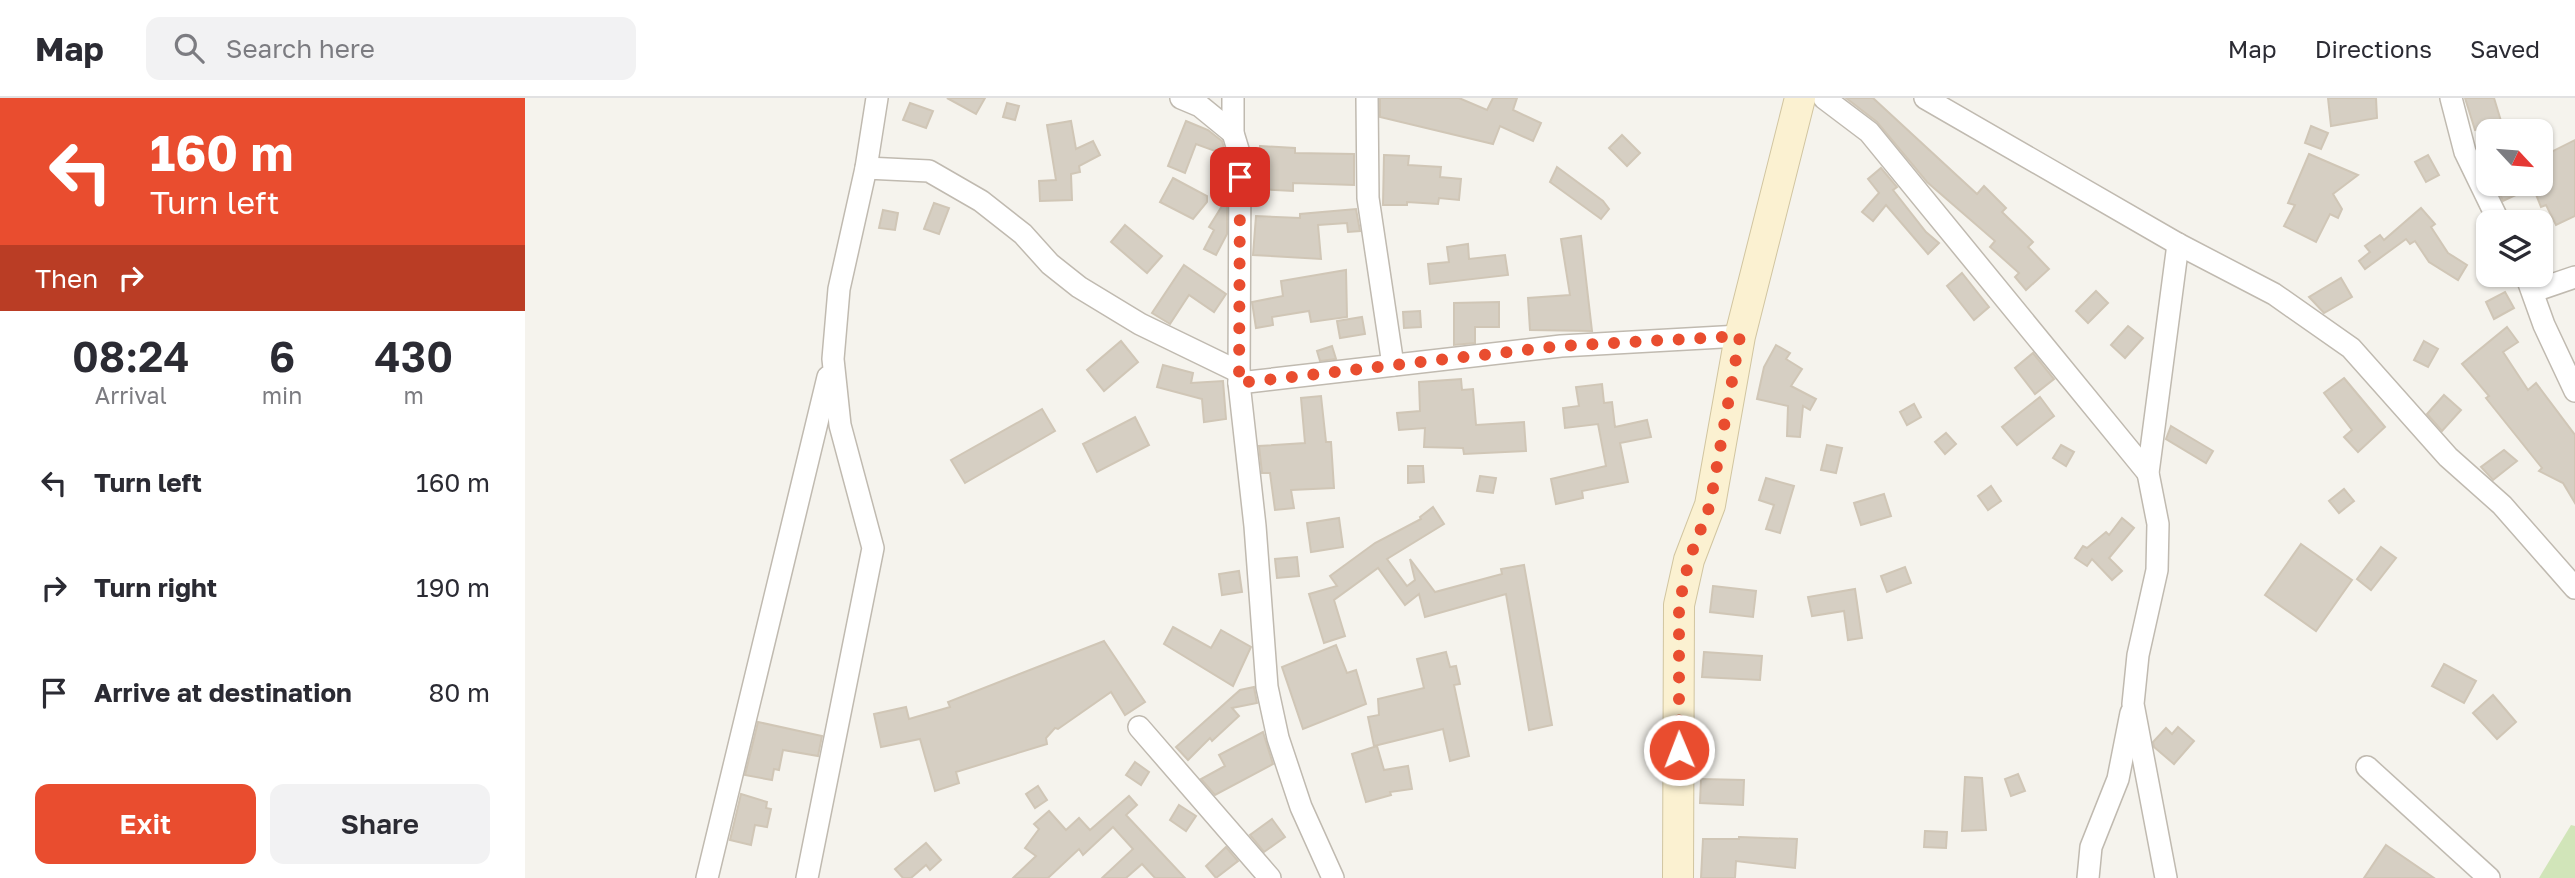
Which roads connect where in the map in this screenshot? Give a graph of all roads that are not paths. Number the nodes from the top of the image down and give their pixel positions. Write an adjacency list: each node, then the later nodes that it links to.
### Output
1 (877, 98): 10 (street)
2 (1181, 98): 9 (street)
3 (1233, 98): 9 (street)
4 (1367, 98): 18 (street)
5 (1800, 98): 16 (main road)
6 (1824, 98): 21 (street)
7 (1925, 98): 12 (street)
8 (2451, 98): 11 (street)
9 (1233, 133): 19 (street)
10 (866, 168): 17 (street); 19 (street)
11 (2493, 210)
12 (2178, 244): 21 (street); 22 (street)
13 (2575, 277): 14 (street)
14 (2553, 280)
15 (2530, 287): 20 (street)
16 (1740, 336): 18 (street); 30 (main road)
17 (832, 359): 26 (street); 27 (street)
18 (1393, 365): 19 (street)
19 (1239, 377): 29 (street)
20 (2575, 391)
21 (2148, 473): 23 (street)
22 (2575, 588)
23 (2133, 704): 31 (street); 32 (street)
24 (1139, 727): 28 (street)
25 (2367, 767): 33 (street)
26 (707, 878)
27 (807, 878)
28 (1270, 878)
29 (1333, 878)
30 (1678, 878)
31 (2088, 878)
32 (2166, 878)
33 (2489, 878)

